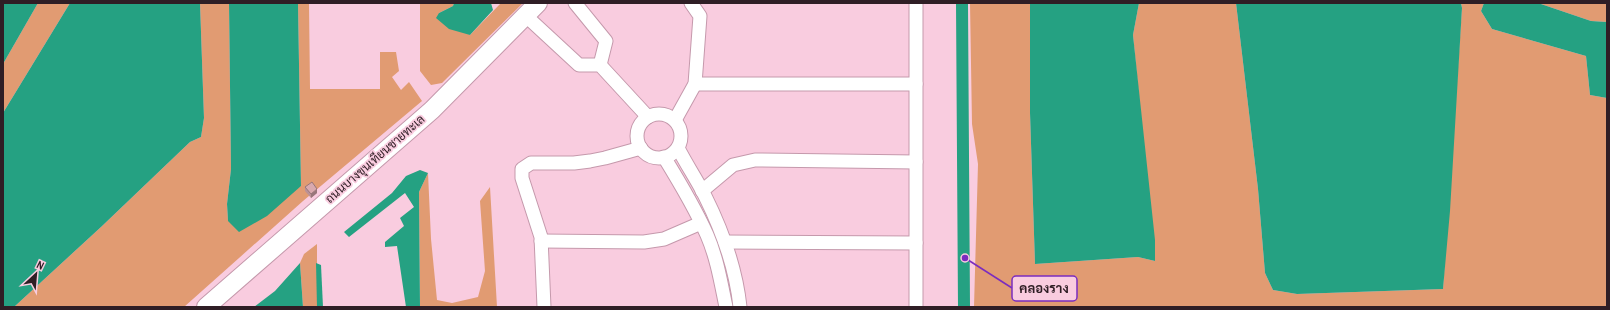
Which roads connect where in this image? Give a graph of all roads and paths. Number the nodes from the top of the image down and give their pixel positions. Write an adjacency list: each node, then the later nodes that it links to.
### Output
1 (575, 3): 5 (street)
2 (691, 3): 6 (street)
3 (916, 3): 7 (street)
4 (532, 9): 5 (street); 19 (main road, ถนนบางขุนเทียนชายทะเล)
5 (600, 65): 8 (street)
6 (695, 84): 7 (street); 9 (street)
7 (916, 84): 13 (street)
8 (648, 117): 9 (street); 10 (street)
9 (675, 120): 11 (street)
10 (641, 148): 12 (street); 16 (street)
11 (678, 148): 12 (street); 14 (street)
12 (664, 157): 15 (street)
13 (916, 162): 14 (street); 18 (street)
14 (702, 191): 17 (street)
15 (701, 223): 16 (street); 21 (street)
16 (541, 241): 20 (street)
17 (725, 242): 18 (street); 22 (street)
18 (916, 243): 23 (street)
19 (206, 307)
20 (544, 307)
21 (726, 307)
22 (740, 307)
23 (916, 307)

